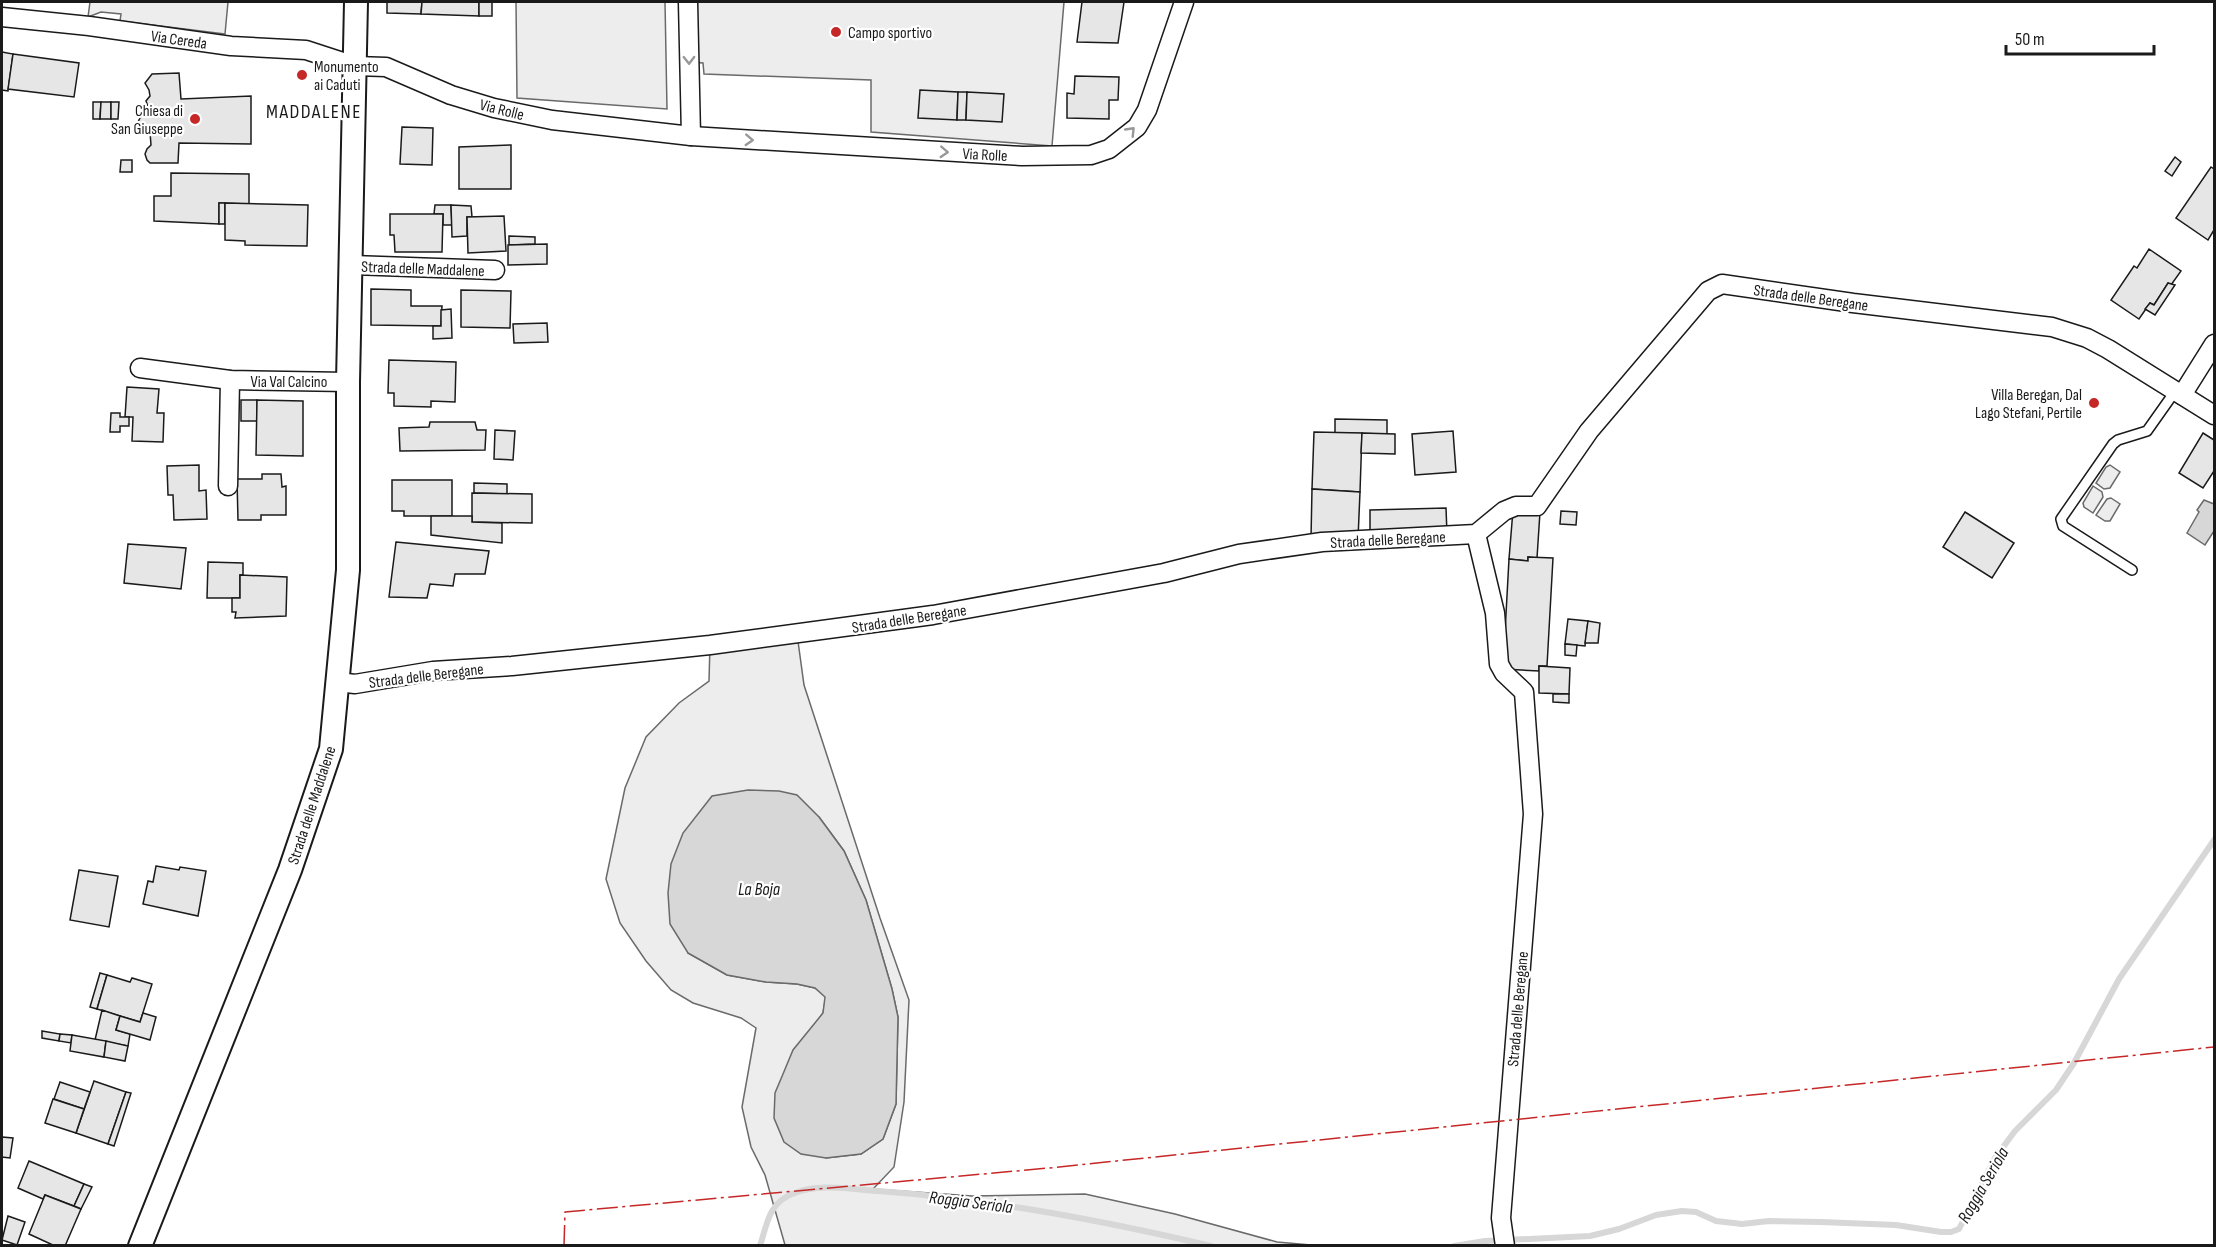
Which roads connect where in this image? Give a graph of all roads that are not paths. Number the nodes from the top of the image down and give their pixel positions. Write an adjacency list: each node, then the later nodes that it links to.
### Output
1 (356, 2): 5 (street, Strada delle Maddalene)
2 (688, 2): 6 (street, one-way to 6)
3 (1184, 2): 6 (street, Via Rolle, one-way to 3)
4 (2, 17): 5 (street, Via Cereda)
5 (355, 66): 6 (street, Via Rolle); 7 (street, Strada delle Maddalene)
6 (691, 136)
7 (352, 265): 8 (street, Strada delle Maddalene); 12 (street, Strada delle Maddalene)
8 (495, 270)
9 (2214, 344): 13 (street)
10 (140, 368): 11 (street, Via Val Calcino)
11 (230, 380): 12 (street, Via Val Calcino); 15 (street, Via Val Calcino)
12 (348, 381): 18 (street, Strada delle Maddalene)
13 (2179, 392): 14 (street, Strada delle Beregane); 16 (street, Strada delle Beregane); 17 (lane)
14 (2214, 415)
15 (228, 486)
16 (1476, 534): 18 (street, Strada delle Beregane); 19 (street, Strada delle Beregane)
17 (2132, 570)
18 (338, 682): 20 (street, Strada delle Maddalene)
19 (1504, 1241)
20 (140, 1245)

